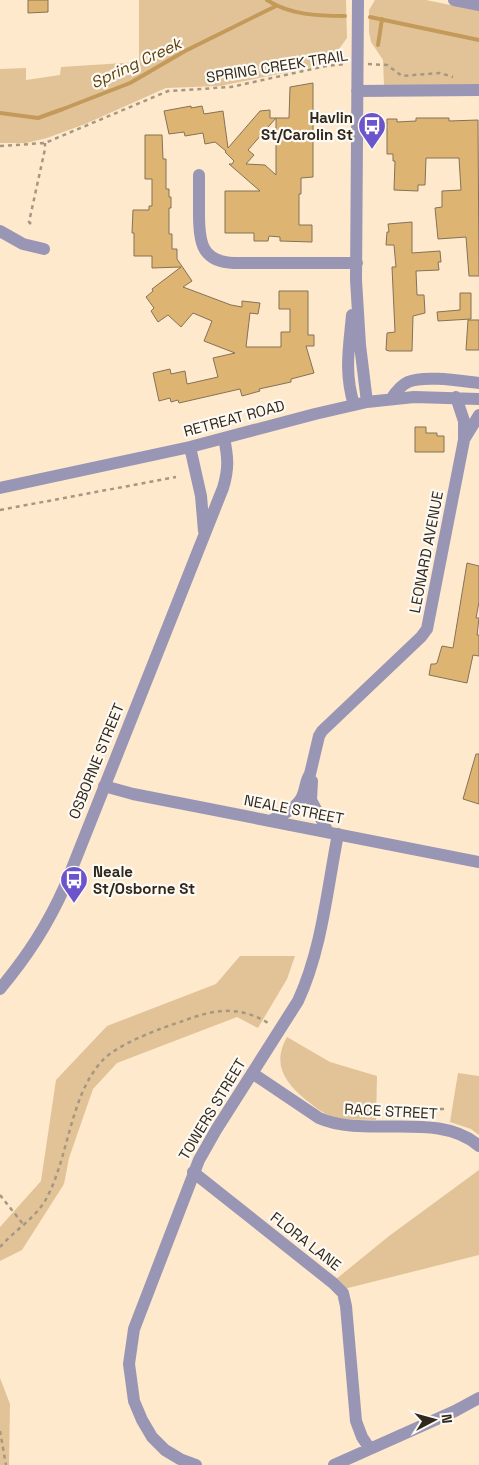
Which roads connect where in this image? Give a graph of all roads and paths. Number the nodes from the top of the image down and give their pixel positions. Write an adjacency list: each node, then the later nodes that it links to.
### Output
1 (358, 0): 4 (street)
2 (454, 0): 3 (street)
3 (479, 6)
4 (358, 64): 8 (street); 9 (path, SPRING CREEK TRAIL)
5 (382, 64): 6 (path)
6 (455, 77)
7 (479, 90): 8 (street)
8 (357, 91): 15 (street)
9 (45, 143): 10 (path, SPRING CREEK TRAIL); 12 (path)
10 (0, 146)
11 (199, 175): 15 (street)
12 (31, 224)
13 (0, 231): 14 (street)
14 (44, 249)
15 (356, 264): 16 (street)
16 (356, 280): 21 (street); 22 (street)
17 (479, 383): 20 (street)
18 (456, 397): 19 (street, RETREAT ROAD); 20 (street, RETREAT ROAD); 25 (street, LEONARD AVENUE)
19 (479, 398)
20 (391, 399): 21 (street, RETREAT ROAD)
21 (367, 402): 22 (street, RETREAT ROAD)
22 (354, 405): 24 (street, RETREAT ROAD)
23 (479, 415): 25 (street, LEONARD AVENUE)
24 (224, 438): 26 (street, RETREAT ROAD); 30 (street, OSBORNE STREET)
25 (464, 440): 31 (street, LEONARD AVENUE)
26 (190, 447): 28 (street, RETREAT ROAD); 30 (street, OSBORNE STREET)
27 (176, 477): 29 (path)
28 (0, 488)
29 (0, 510)
30 (204, 536): 32 (street, OSBORNE STREET)
31 (310, 774): 33 (street, LEONARD AVENUE); 34 (street, LEONARD AVENUE)
32 (104, 786): 33 (street, NEALE STREET); 36 (street, OSBORNE STREET)
33 (270, 821): 34 (street, NEALE STREET)
34 (333, 833): 35 (street, NEALE STREET); 37 (street, TOWERS STREET)
35 (479, 862)
36 (0, 989)
37 (280, 1030): 38 (street, TOWERS STREET); 44 (path)
38 (252, 1073): 41 (street, RACE STREET); 42 (street, TOWERS STREET)
39 (376, 1108): 40 (path)
40 (444, 1109)
41 (479, 1146)
42 (193, 1172): 48 (street, FLORA LANE); 50 (street, TOWERS STREET)
43 (0, 1196): 44 (path)
44 (23, 1224): 45 (path)
45 (0, 1247)
46 (479, 1398): 48 (street)
47 (0, 1431): 49 (path)
48 (370, 1449): 51 (street)
49 (6, 1465)
50 (196, 1465)
51 (334, 1465)

